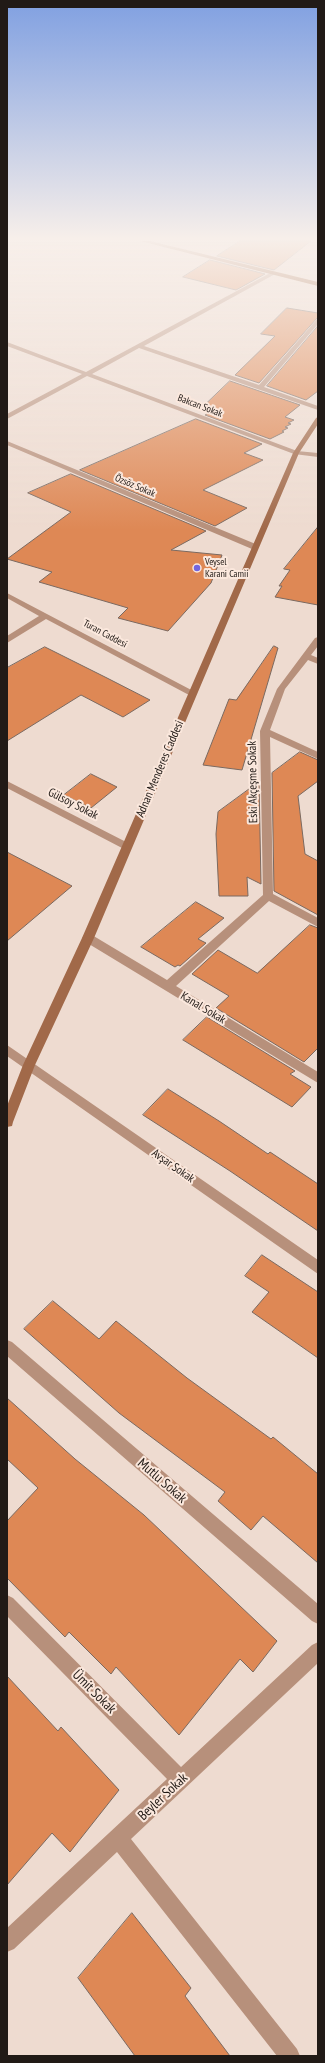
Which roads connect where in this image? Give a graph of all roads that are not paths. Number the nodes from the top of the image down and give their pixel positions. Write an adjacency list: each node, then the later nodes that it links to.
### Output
1 (155, 337): 4 (street)
2 (303, 337): 6 (street)
3 (7, 344): 5 (street, Bakcan Sokak)
4 (139, 346): 5 (street); 6 (street)
5 (88, 373): 8 (street); 11 (street, Bakcan Sokak)
6 (260, 388): 7 (street)
7 (318, 408)
8 (7, 417)
9 (318, 419): 11 (street, Adnan Menderes Caddesi)
10 (7, 443): 13 (street, Özsöz Sokak)
11 (296, 453): 12 (street, Bakcan Sokak); 13 (street, Adnan Menderes Caddesi)
12 (318, 455)
13 (256, 547): 20 (street, Adnan Menderes Caddesi)
14 (7, 595): 15 (street, Turan Caddesi)
15 (46, 615): 16 (street); 20 (street, Turan Caddesi)
16 (7, 640)
17 (318, 640): 18 (street, Eski Akçeşme Sokak)
18 (306, 656): 19 (street); 21 (street, Eski Akçeşme Sokak)
19 (318, 661)
20 (192, 693): 24 (street, Adnan Menderes Caddesi)
21 (265, 731): 22 (street); 25 (street, Eski Akçeşme Sokak)
22 (318, 756)
23 (7, 784): 24 (street, Gülsoy Sokak)
24 (126, 846): 27 (street, Adnan Menderes Caddesi)
25 (268, 896): 26 (street); 28 (street)
26 (318, 923)
27 (88, 938): 28 (street, Kanal Sokak); 30 (street, Adnan Menderes Caddesi)
28 (167, 987): 31 (street, Kanal Sokak)
29 (7, 1050): 30 (street, Avşar Sokak)
30 (29, 1065): 32 (street, Adnan Menderes Caddesi); 33 (street, Avşar Sokak)
31 (318, 1078)
32 (7, 1122)
33 (318, 1268)
34 (7, 1347): 36 (street, Mutlu Sokak)
35 (7, 1604): 38 (street, Ümit Sokak)
36 (318, 1615)
37 (318, 1651): 38 (street, Beyler Sokak)
38 (181, 1780): 39 (street, Beyler Sokak)
39 (118, 1838): 40 (street, Beyler Sokak); 41 (street)
40 (7, 1942)
41 (290, 2056)

